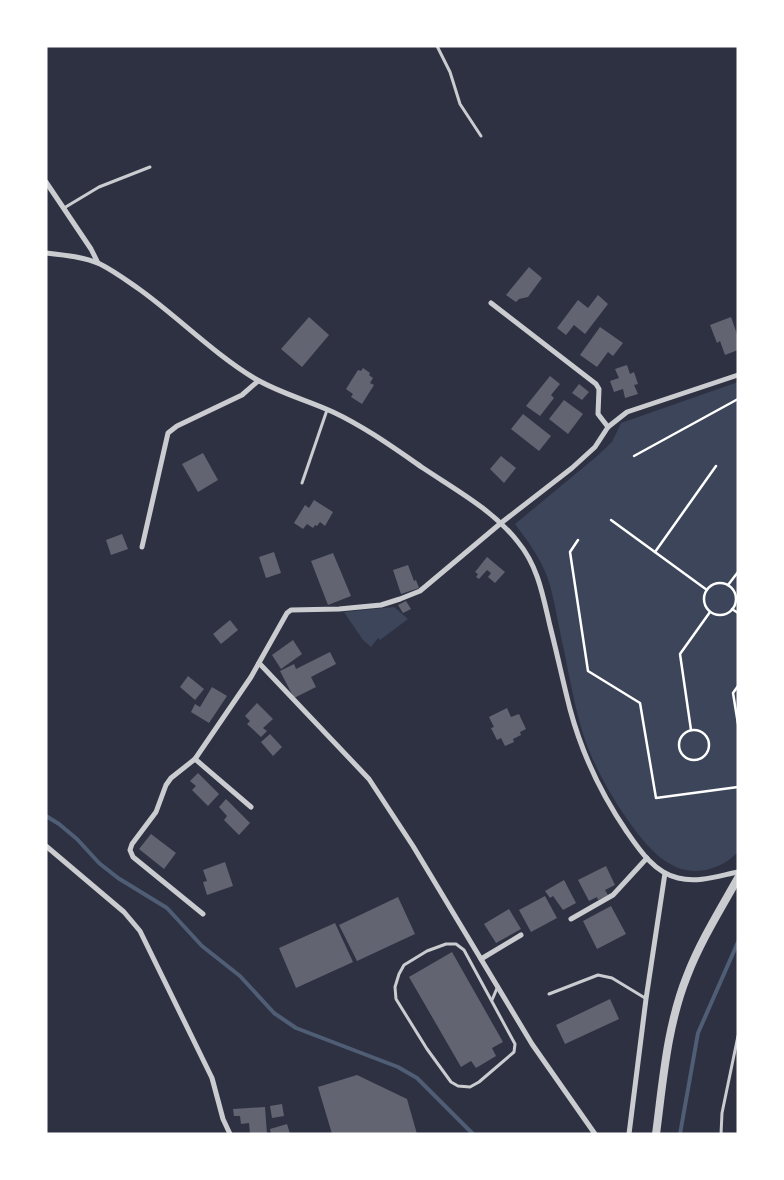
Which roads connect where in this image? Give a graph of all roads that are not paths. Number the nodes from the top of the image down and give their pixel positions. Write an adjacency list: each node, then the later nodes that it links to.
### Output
1 (437, 46): 2 (lane)
2 (480, 136)
3 (150, 167): 5 (lane)
4 (46, 182): 5 (street)
5 (64, 208): 7 (street)
6 (46, 253): 7 (street)
7 (98, 263): 10 (street)
8 (492, 303): 12 (street)
9 (738, 375): 12 (street)
10 (258, 381): 11 (street); 15 (street)
11 (327, 410): 13 (lane); 14 (street)
12 (608, 427): 14 (street)
13 (302, 483)
14 (501, 523): 16 (street); 20 (street)
15 (142, 547)
16 (260, 663): 17 (street); 27 (street)
17 (195, 759): 18 (street); 24 (street)
18 (251, 807)
19 (46, 846): 33 (street)
20 (647, 858): 22 (street); 25 (street)
21 (738, 872): 22 (street)
22 (665, 873): 30 (street)
23 (738, 878): 36 (street)
24 (203, 914)
25 (571, 919)
26 (521, 935): 27 (street)
27 (480, 959): 28 (street)
28 (498, 986): 31 (lane); 34 (street)
29 (549, 994): 30 (lane)
30 (646, 999): 35 (street)
31 (492, 1000): 31 (lane)
32 (738, 1036): 37 (lane)
33 (230, 1134)
34 (595, 1134)
35 (629, 1134)
36 (656, 1134)
37 (721, 1134)

